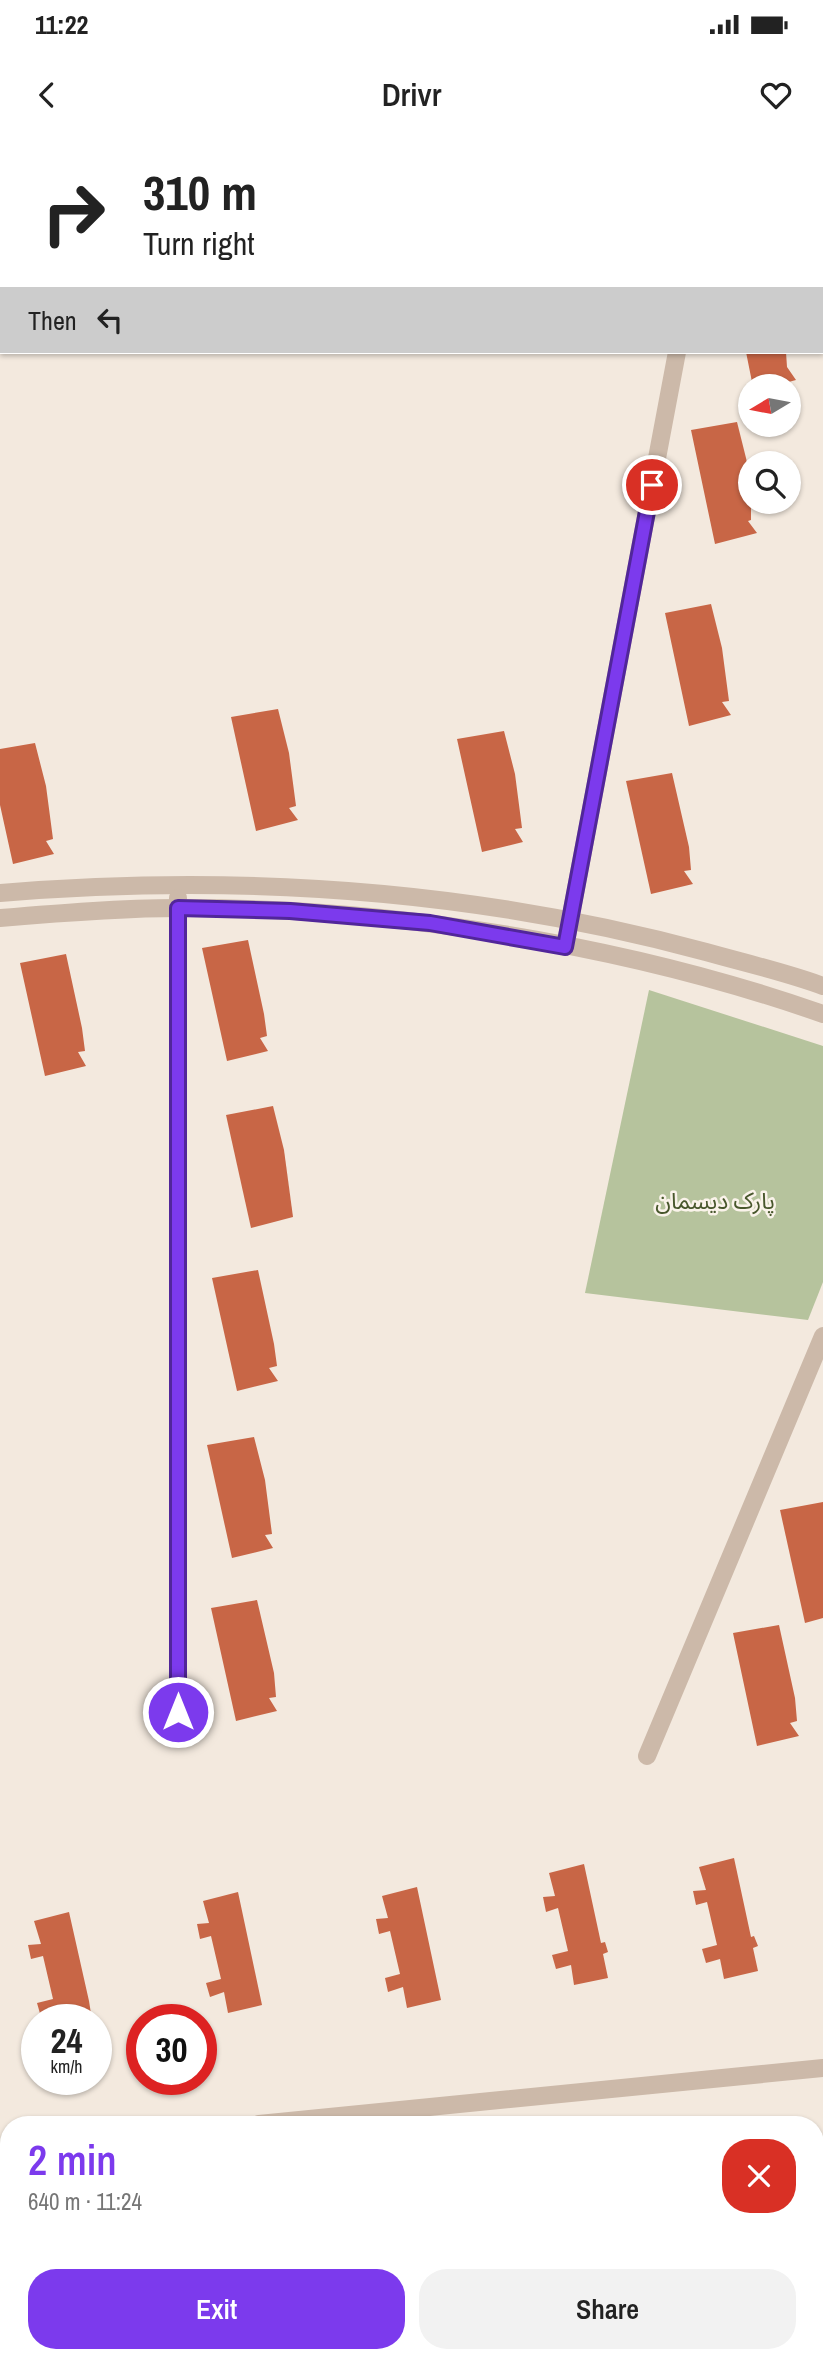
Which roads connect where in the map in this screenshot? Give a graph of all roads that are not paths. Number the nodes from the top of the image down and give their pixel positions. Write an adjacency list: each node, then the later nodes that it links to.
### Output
1 (677, 354): 6 (street)
2 (178, 884): 3 (street); 4 (street); 6 (street)
3 (0, 893)
4 (178, 908): 5 (street); 7 (street); 11 (street)
5 (0, 918)
6 (569, 920): 7 (street); 8 (street)
7 (565, 947): 9 (street)
8 (823, 986)
9 (823, 1014)
10 (823, 1336): 12 (street)
11 (178, 1712)
12 (647, 1756)
13 (823, 2068): 14 (street)
14 (340, 2116)

